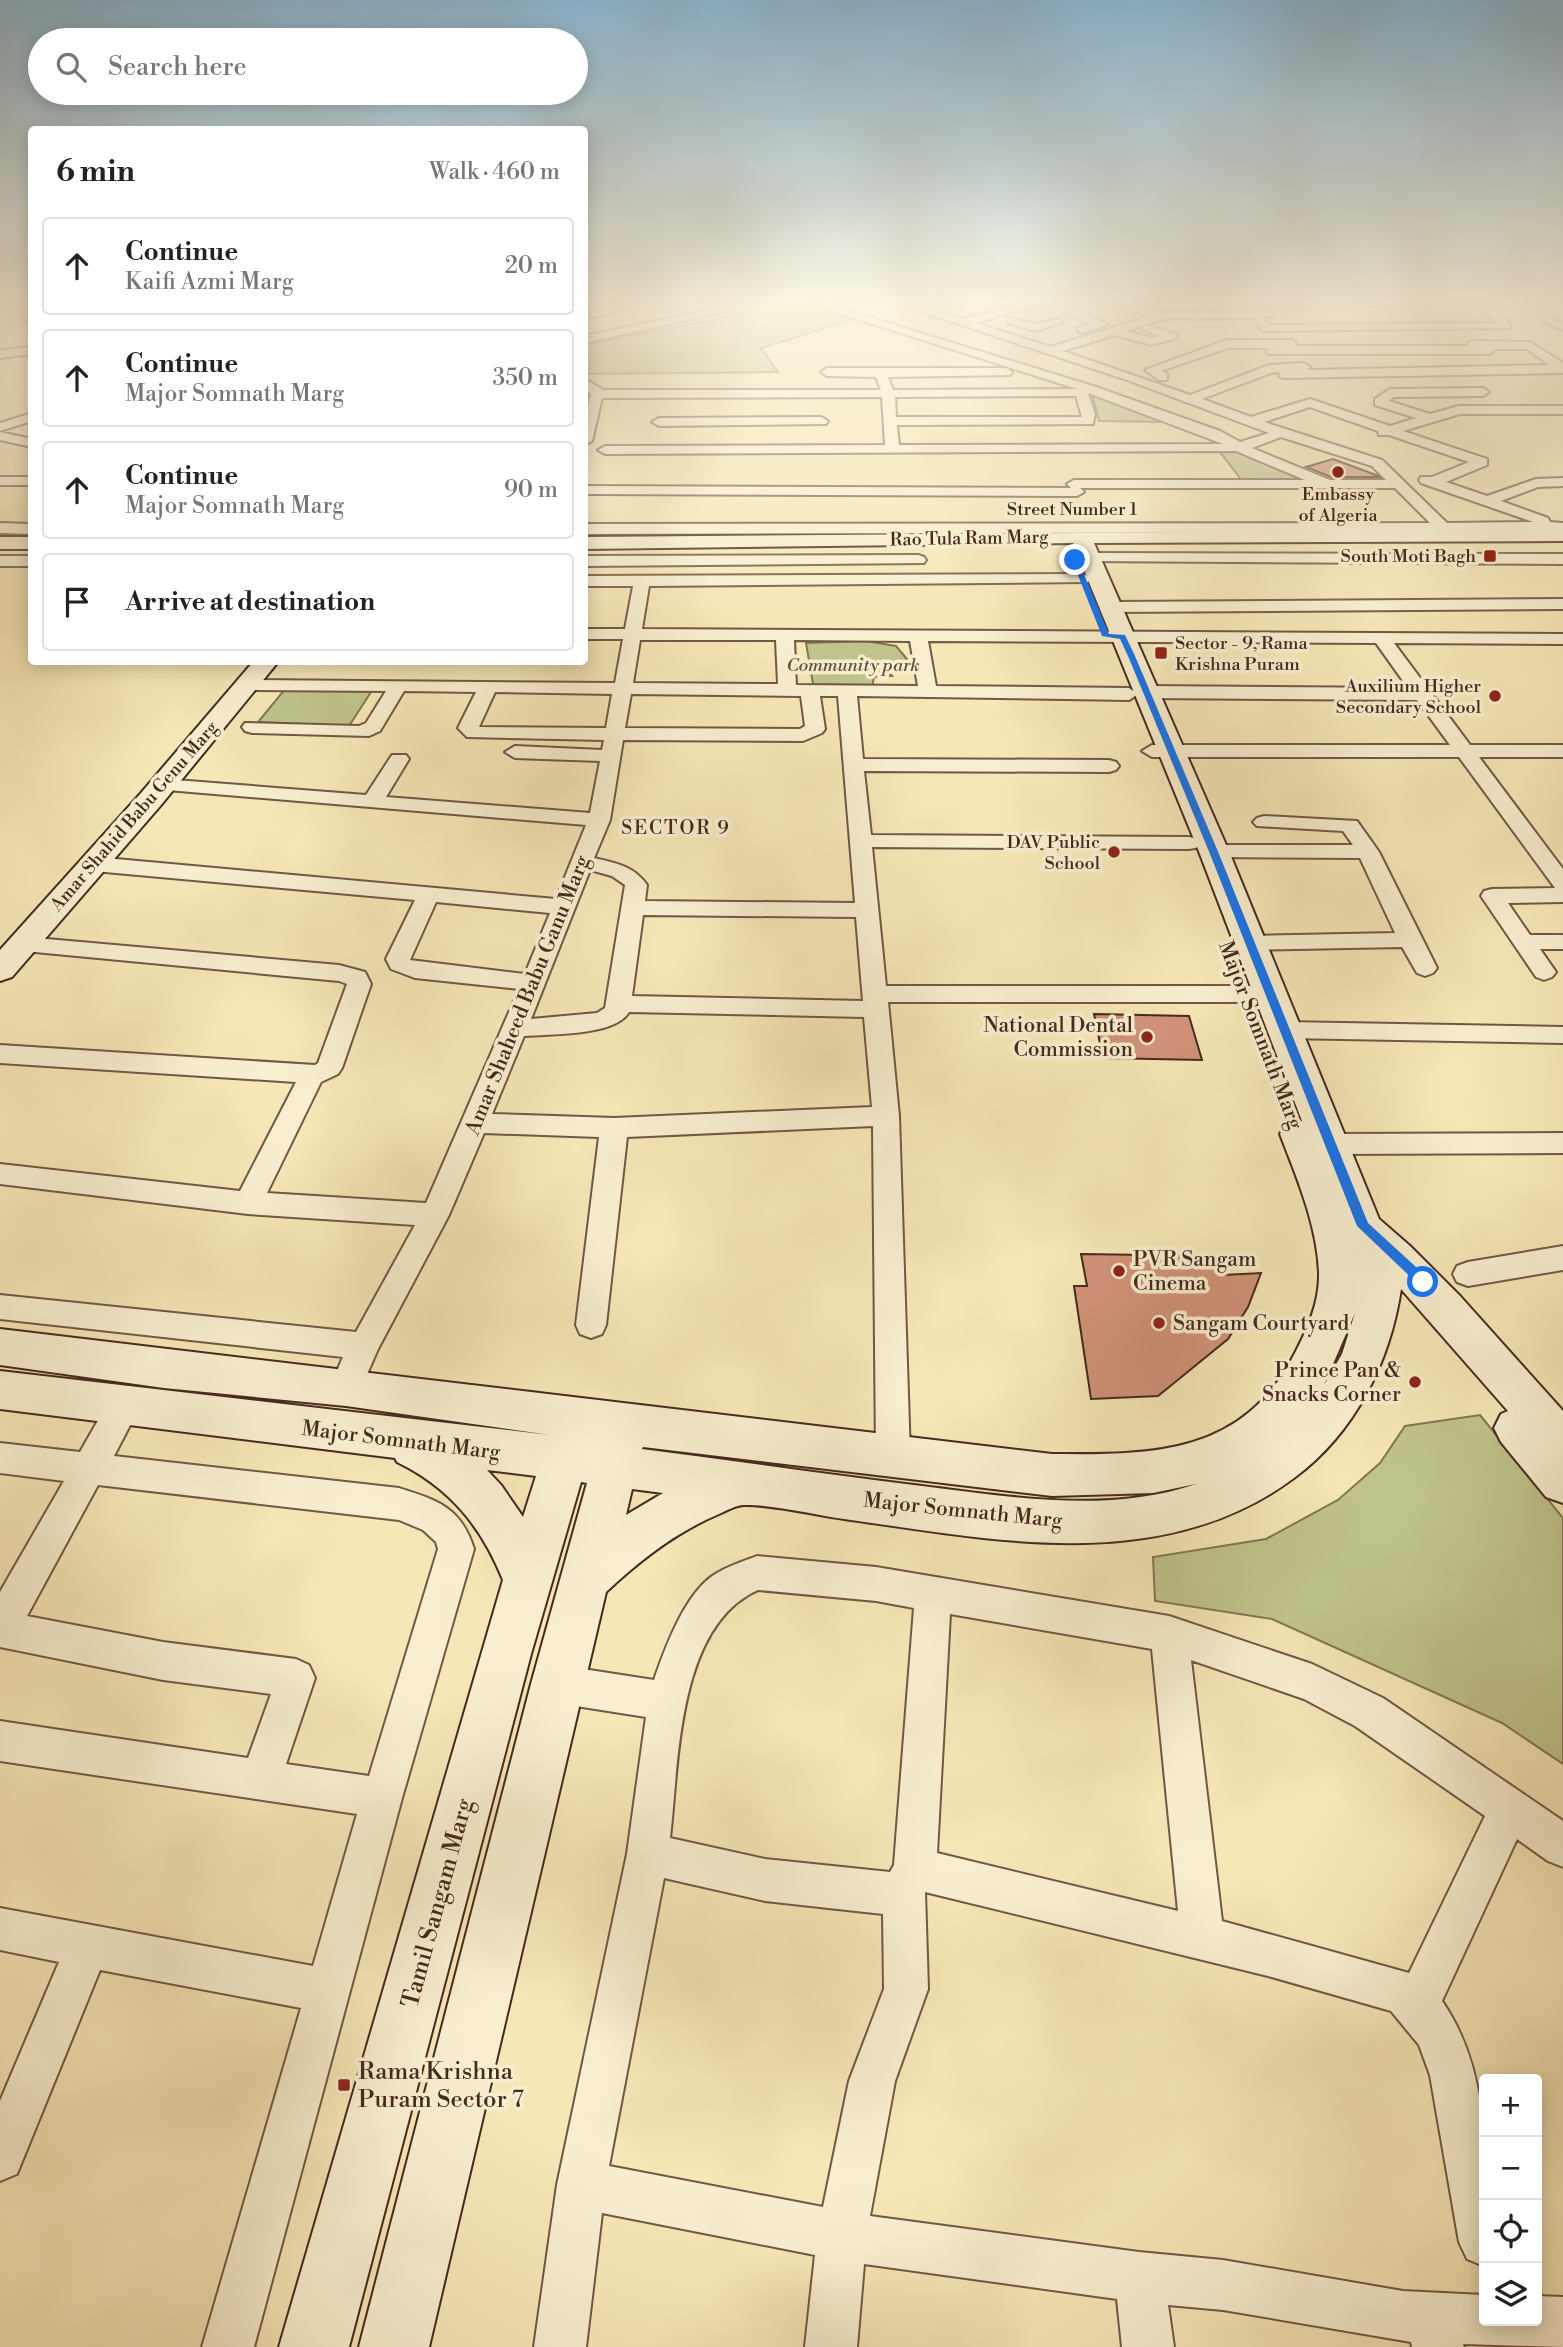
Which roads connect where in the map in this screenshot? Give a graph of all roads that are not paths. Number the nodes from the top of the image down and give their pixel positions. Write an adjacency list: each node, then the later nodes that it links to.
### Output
1 (594, 408): 23 (street)
2 (661, 408): 19 (street)
3 (821, 408): 17 (street)
4 (889, 408): 18 (street)
5 (1089, 408): 18 (street)
6 (1135, 408): 30 (street)
7 (1213, 408): 20 (street)
8 (1296, 408): 20 (street)
9 (1323, 408): 21 (street)
10 (1397, 408): 14 (street)
11 (1442, 408): 14 (street)
12 (1532, 408): 13 (street)
13 (1563, 410)
14 (1428, 418): 24 (street)
15 (0, 419): 16 (street)
16 (25, 419): 22 (street)
17 (821, 421): 19 (street); 33 (street)
18 (890, 421): 31 (street)
19 (659, 422): 32 (street)
20 (1250, 422): 25 (street)
21 (1372, 424): 24 (street); 27 (street)
22 (0, 427)
23 (588, 429)
24 (1390, 430): 27 (street); 38 (street)
25 (1281, 433): 27 (street); 30 (street)
26 (0, 436): 29 (street)
27 (1347, 439): 34 (street)
28 (588, 441): 32 (street)
29 (28, 442)
30 (1241, 446): 35 (street); 40 (street)
31 (892, 449): 33 (street); 35 (street)
32 (655, 450): 33 (street)
33 (822, 450)
34 (1377, 463): 38 (street); 41 (street)
35 (1071, 472): 40 (street); 42 (street); 52 (street)
36 (28, 480): 37 (street)
37 (0, 481)
38 (1433, 482): 43 (street)
39 (1563, 482): 43 (street)
40 (1328, 484): 41 (street)
41 (1399, 484): 48 (street)
42 (588, 490)
43 (1488, 501): 47 (street)
44 (0, 528): 46 (street)
45 (588, 528): 52 (street, Street Number 1)
46 (28, 529)
47 (1561, 531): 48 (street, Rao Tula Ram Marg)
48 (1448, 532): 52 (street, Rao Tula Ram Marg)
49 (0, 543): 50 (street)
50 (28, 543)
51 (588, 543): 52 (street, Rao Tula Ram Marg)
52 (1081, 549): 55 (street, Rao Tula Ram Marg); 57 (street, Rao Tula Ram Marg); 62 (street); 64 (street, Major Somnath Marg)
53 (0, 551): 54 (street)
54 (28, 551)
55 (588, 551)
56 (936, 560): 60 (street)
57 (1561, 560)
58 (0, 561): 59 (street)
59 (28, 561)
60 (588, 561)
61 (588, 581): 62 (street)
62 (642, 581): 66 (street, Amar Shaheed Babu Ganu Marg)
63 (1563, 604): 64 (street)
64 (1113, 627): 68 (street); 70 (street); 80 (street, Major Somnath Marg)
65 (588, 634): 66 (street)
66 (633, 635): 67 (street); 75 (street, Amar Shaheed Babu Ganu Marg)
67 (785, 635): 68 (street); 76 (street)
68 (918, 636): 79 (street)
69 (1563, 639): 70 (street)
70 (1382, 640): 81 (street)
71 (263, 665): 72 (street, Amar Shahid Babu Genu Marg)
72 (247, 684): 73 (street); 91 (street, Amar Shahid Babu Genu Marg)
73 (398, 686): 74 (street); 82 (street)
74 (488, 687): 75 (street); 84 (street)
75 (623, 689): 76 (street); 84 (street, Amar Shaheed Babu Ganu Marg)
76 (787, 690): 77 (street)
77 (810, 691): 78 (street); 84 (street)
78 (847, 691): 79 (street); 89 (street)
79 (928, 692): 80 (street)
80 (1138, 693): 81 (street); 87 (street, Major Somnath Marg)
81 (1422, 694): 85 (street)
82 (253, 727)
83 (458, 744): 84 (street)
84 (612, 745): 93 (street, Amar Shaheed Babu Ganu Marg)
85 (1463, 750): 86 (street); 87 (street); 100 (street)
86 (1563, 751)
87 (1154, 758): 96 (street, Major Somnath Marg)
88 (400, 759): 92 (street)
89 (855, 765): 90 (street); 95 (street)
90 (1109, 766)
91 (162, 785): 92 (street); 99 (street, Amar Shahid Babu Genu Marg)
92 (372, 802): 93 (street)
93 (599, 820): 98 (street, Amar Shaheed Babu Ganu Marg)
94 (1264, 822): 97 (street)
95 (862, 842): 96 (street); 105 (street)
96 (1201, 847): 97 (street); 109 (street, Major Somnath Marg); 115 (street, Major Somnath Marg)
97 (1368, 852): 106 (street)
98 (582, 862): 103 (street, Amar Shaheed Babu Ganu Marg); 104 (street)
99 (94, 864): 101 (street); 110 (street, Amar Shahid Babu Genu Marg)
100 (1563, 884)
101 (429, 894): 103 (street); 114 (street)
102 (1563, 895): 107 (street)
103 (564, 907): 114 (street, Amar Shaheed Babu Ganu Marg)
104 (633, 908): 105 (street); 117 (street)
105 (868, 910): 116 (street)
106 (1410, 940): 109 (street); 111 (street)
107 (1524, 942): 108 (street); 113 (street)
108 (1563, 942)
109 (1250, 943): 115 (street, Major Somnath Marg)
110 (24, 944): 112 (street, Amar Shahid Babu Genu Marg); 122 (street)
111 (1425, 968)
112 (0, 970)
113 (1544, 972)
114 (532, 983): 118 (street, Amar Shaheed Babu Ganu Marg)
115 (1258, 994): 116 (street); 119 (street, Major Somnath Marg); 146 (street, Major Somnath Marg)
116 (877, 1002): 117 (street); 123 (street)
117 (620, 1004): 118 (street)
118 (515, 1029): 124 (street, Amar Shaheed Babu Ganu Marg)
119 (1285, 1030): 120 (street); 127 (street, Major Somnath Marg)
120 (1563, 1035)
121 (0, 1054): 122 (street)
122 (312, 1075): 129 (street)
123 (887, 1116): 125 (street); 146 (street)
124 (476, 1123): 125 (street); 130 (street, Amar Shaheed Babu Ganu Marg)
125 (614, 1128): 136 (street)
126 (1563, 1143): 127 (street)
127 (1331, 1144): 131 (street, Major Somnath Marg)
128 (0, 1174): 129 (street)
129 (248, 1203): 130 (street)
130 (435, 1215): 137 (street, Amar Shaheed Babu Ganu Marg)
131 (1363, 1226): 134 (street, Major Somnath Marg); 145 (street)
132 (1563, 1258): 133 (street)
133 (1468, 1274)
134 (1382, 1276): 145 (street); 149 (street, Major Somnath Marg)
135 (0, 1307): 137 (street)
136 (591, 1325)
137 (364, 1346): 139 (street, Amar Shaheed Babu Ganu Marg)
138 (0, 1348): 139 (street, Major Somnath Marg)
139 (346, 1387): 143 (street, Major Somnath Marg)
140 (0, 1390): 141 (street, Major Somnath Marg)
141 (124, 1406): 142 (street, Major Somnath Marg); 148 (street)
142 (391, 1439): 143 (street, Major Somnath Marg); 150 (street)
143 (571, 1440): 144 (street, Major Somnath Marg); 150 (street, Tamil Sangam Marg)
144 (620, 1445): 146 (street, Major Somnath Marg); 149 (street, Major Somnath Marg); 151 (street)
145 (1557, 1452)
146 (893, 1456)
147 (0, 1458): 148 (street)
148 (88, 1470): 153 (street); 159 (street)
149 (742, 1483): 151 (street)
150 (527, 1579): 179 (street, Tamil Sangam Marg)
151 (585, 1579): 155 (street)
152 (933, 1594): 154 (street); 156 (street); 163 (street)
153 (0, 1628): 158 (street)
154 (1169, 1634): 160 (street); 165 (street)
155 (557, 1684): 156 (street); 180 (street)
156 (667, 1701): 162 (street)
157 (0, 1741): 158 (street)
158 (260, 1780): 159 (street)
159 (382, 1798): 167 (street)
160 (1510, 1809): 161 (street); 168 (street)
161 (1563, 1846)
162 (648, 1854): 163 (street); 170 (street)
163 (909, 1879): 165 (street); 172 (street)
164 (0, 1929): 166 (street)
165 (1202, 1938): 168 (street)
166 (88, 1946): 167 (street); 169 (street)
167 (328, 1991): 178 (street)
168 (1417, 2005): 171 (street)
169 (0, 2157)
170 (582, 2185): 172 (street); 181 (street)
171 (1479, 2215)
172 (842, 2236): 173 (street); 182 (street)
173 (1139, 2277): 177 (street); 183 (street)
174 (1479, 2321): 177 (street)
175 (1542, 2322): 176 (street)
176 (1563, 2322)
177 (1433, 2332)
178 (228, 2347)
179 (314, 2347)
180 (394, 2347)
181 (560, 2347)
182 (831, 2347)
183 (1147, 2347)

